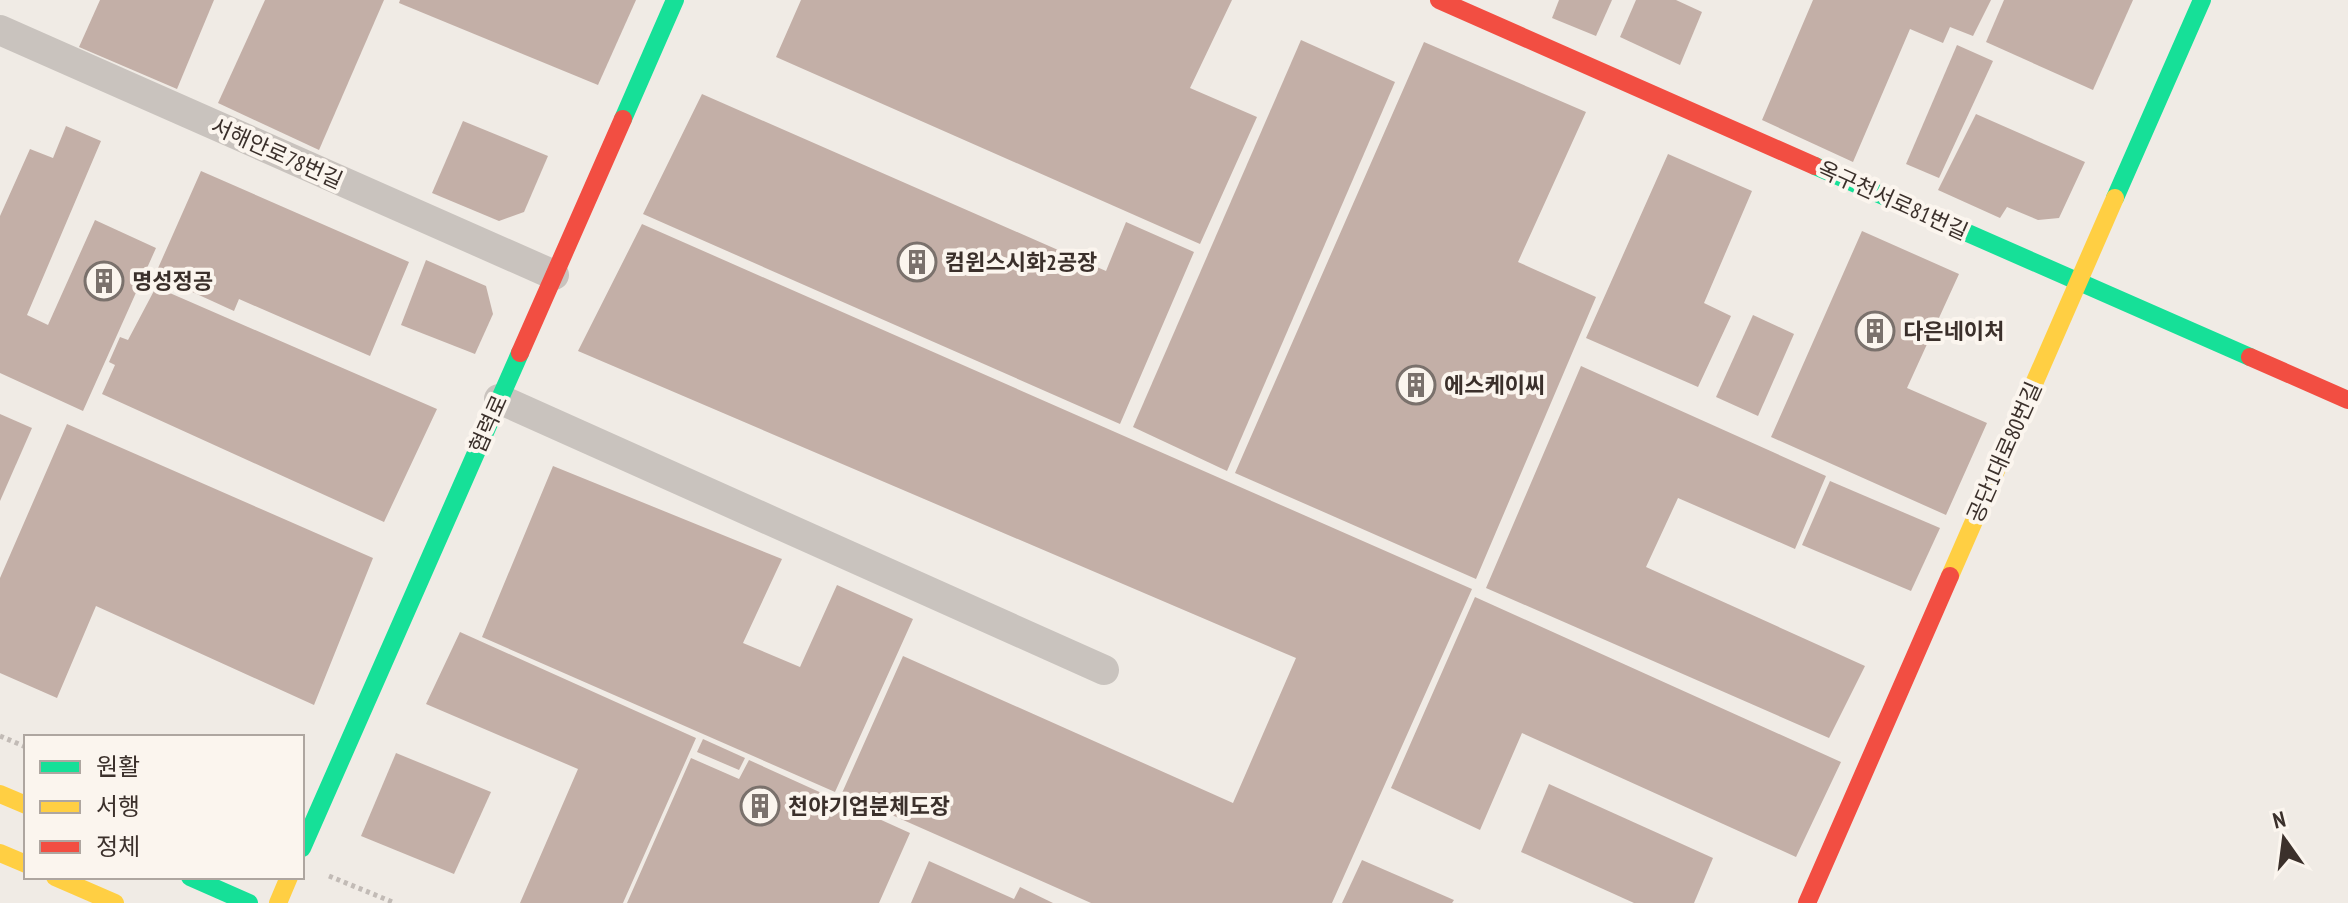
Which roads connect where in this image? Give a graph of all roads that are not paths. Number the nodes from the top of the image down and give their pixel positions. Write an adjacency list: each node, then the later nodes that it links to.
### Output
1 (675, 0): 5 (street, 협력로)
2 (1439, 0): 6 (street, 옥구천서로81번길)
3 (2202, 0): 6 (street, 공단1대로80번길)
4 (0, 30): 5 (street, 서해안로78번길)
5 (554, 275): 7 (street, 협력로)
6 (2079, 282): 8 (street, 옥구천서로81번길); 21 (street, 공단1대로80번길)
7 (499, 399): 9 (street); 12 (street, 협력로)
8 (2348, 400)
9 (1104, 670)
10 (0, 794): 11 (street)
11 (24, 804)
12 (304, 843)
13 (0, 853): 14 (street)
14 (24, 863)
15 (60, 879): 18 (street)
16 (195, 879): 19 (street)
17 (288, 879): 20 (street)
18 (115, 903)
19 (249, 903)
20 (278, 903)
21 (1807, 903)

